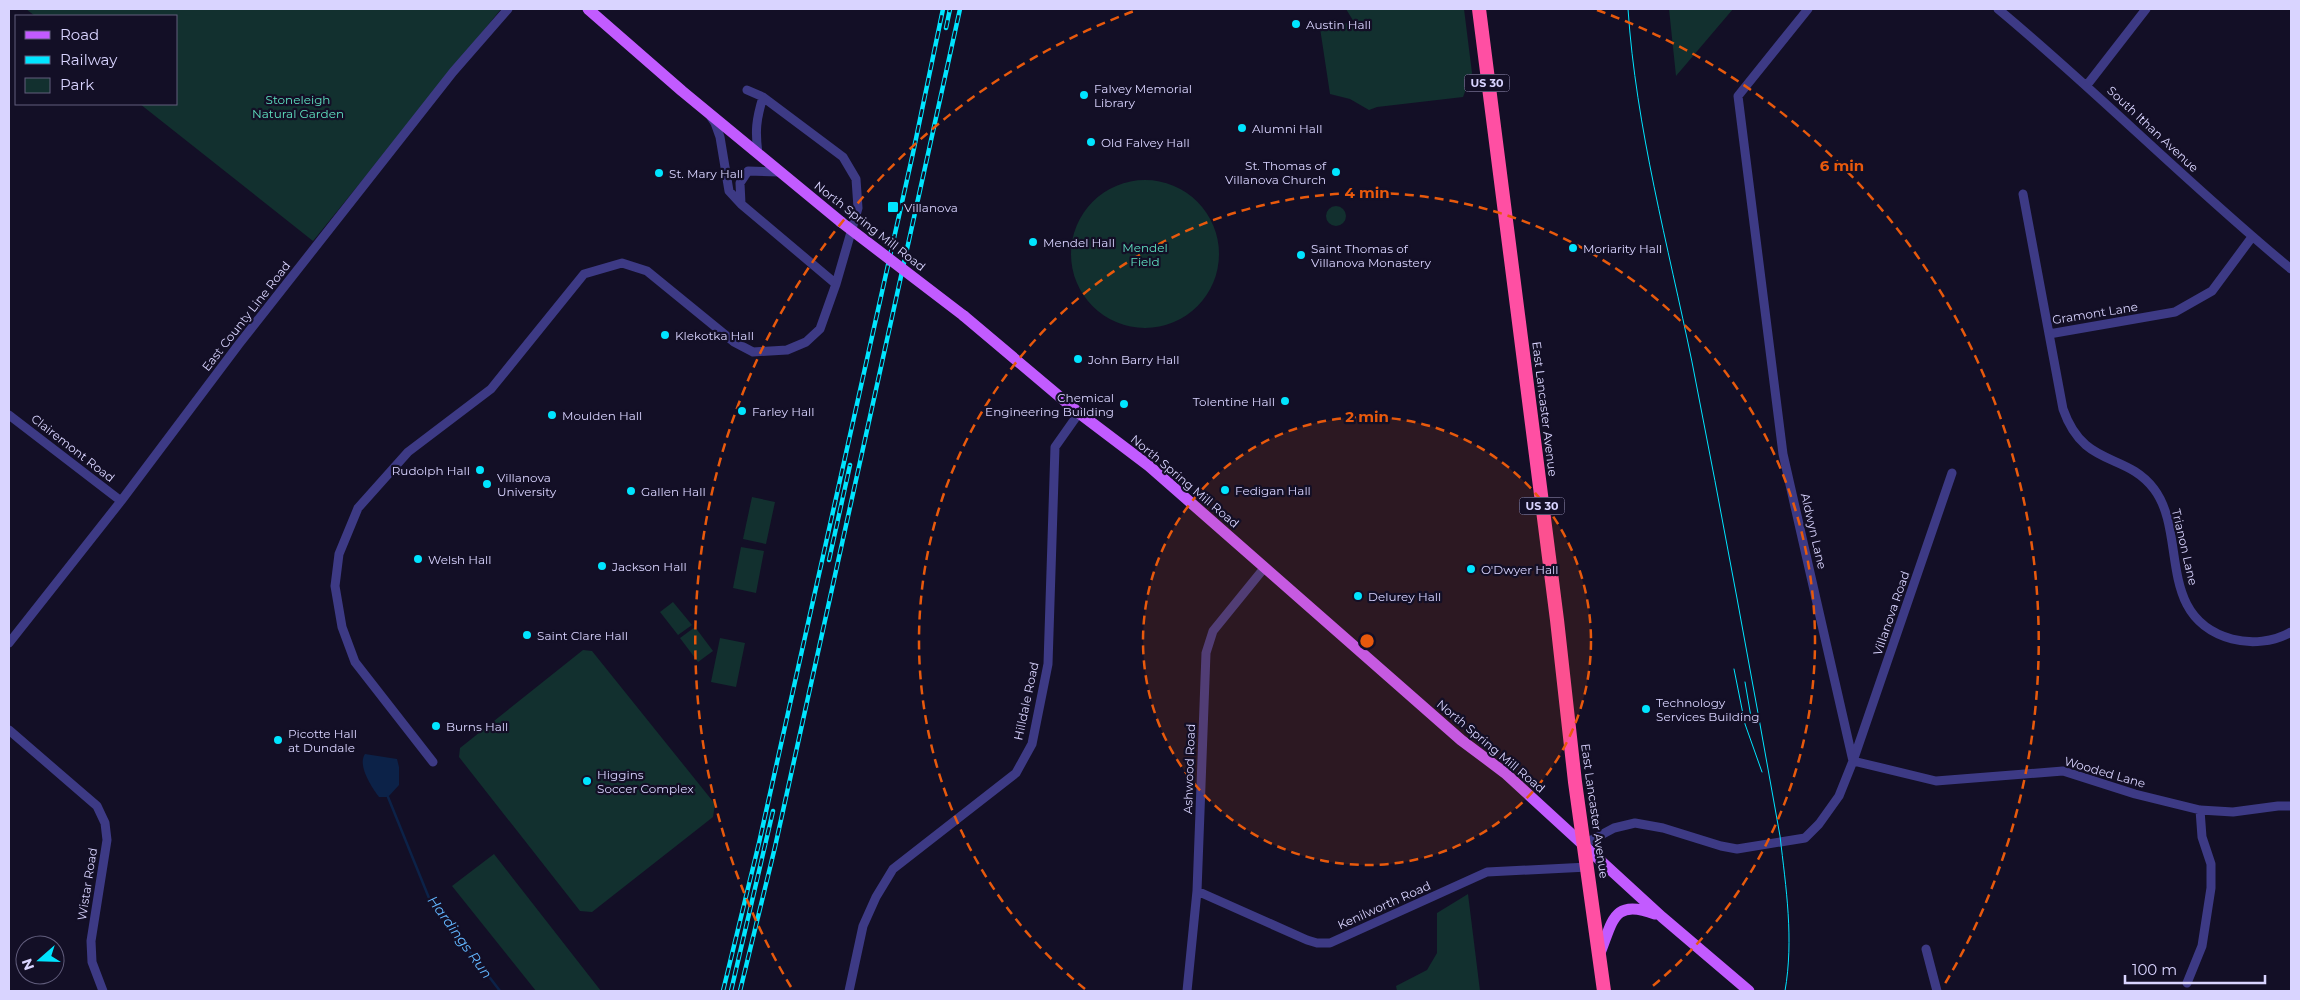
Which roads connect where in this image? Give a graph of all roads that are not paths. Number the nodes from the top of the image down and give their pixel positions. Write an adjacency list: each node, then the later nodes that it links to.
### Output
1 (508, 9): 22 (street, East County Line Road)
2 (588, 9): 10 (main road, North Spring Mill Road)
3 (1479, 9): 31 (highway, East Lancaster Avenue / US 30)
4 (1808, 9): 27 (street, Aldwyn Lane)
5 (1998, 9): 7 (street, South Ithan Avenue)
6 (2146, 9): 7 (street)
7 (2087, 85): 15 (street, South Ithan Avenue)
8 (748, 90): 9 (street)
9 (763, 98): 11 (street); 17 (street)
10 (706, 112): 11 (main road, North Spring Mill Road); 14 (street)
11 (758, 154): 12 (main road, North Spring Mill Road)
12 (779, 172): 14 (street); 19 (main road, North Spring Mill Road, bridge)
13 (2023, 194): 18 (street, Gramont Lane)
14 (741, 204): 17 (street)
15 (2252, 237): 16 (street, South Ithan Avenue); 18 (street, Gramont Lane)
16 (2291, 268)
17 (836, 284): 28 (street)
18 (2049, 334): 24 (street, Trianon Lane)
19 (1079, 413): 23 (main road, North Spring Mill Road); 39 (street, Hilldale Road)
20 (9, 415): 22 (street, Clairemont Road)
21 (1952, 473): 27 (street, Villanova Road)
22 (121, 501): 25 (street, East County Line Road)
23 (1265, 567): 31 (main road, North Spring Mill Road); 33 (street, Ashwood Road)
24 (2291, 632)
25 (9, 642)
26 (9, 730): 38 (street, Wistar Road)
27 (1853, 761): 30 (street, Wooded Lane); 31 (street)
28 (433, 762)
29 (2291, 806): 30 (street, Wooded Lane)
30 (2200, 810): 37 (street)
31 (1584, 844): 32 (highway, East Lancaster Avenue / US 30); 34 (main road, North Spring Mill Road)
32 (1588, 867): 33 (street, Kenilworth Road); 36 (highway, East Lancaster Avenue / US 30)
33 (1197, 891): 40 (street, Ashwood Road)
34 (1662, 917): 36 (main road); 42 (main road, North Spring Mill Road)
35 (1926, 949): 43 (street)
36 (1600, 953): 41 (highway, East Lancaster Avenue / US 30)
37 (2187, 983)
38 (103, 991)
39 (849, 991)
40 (1187, 991)
41 (1604, 991)
42 (1749, 991)
43 (1937, 991)

